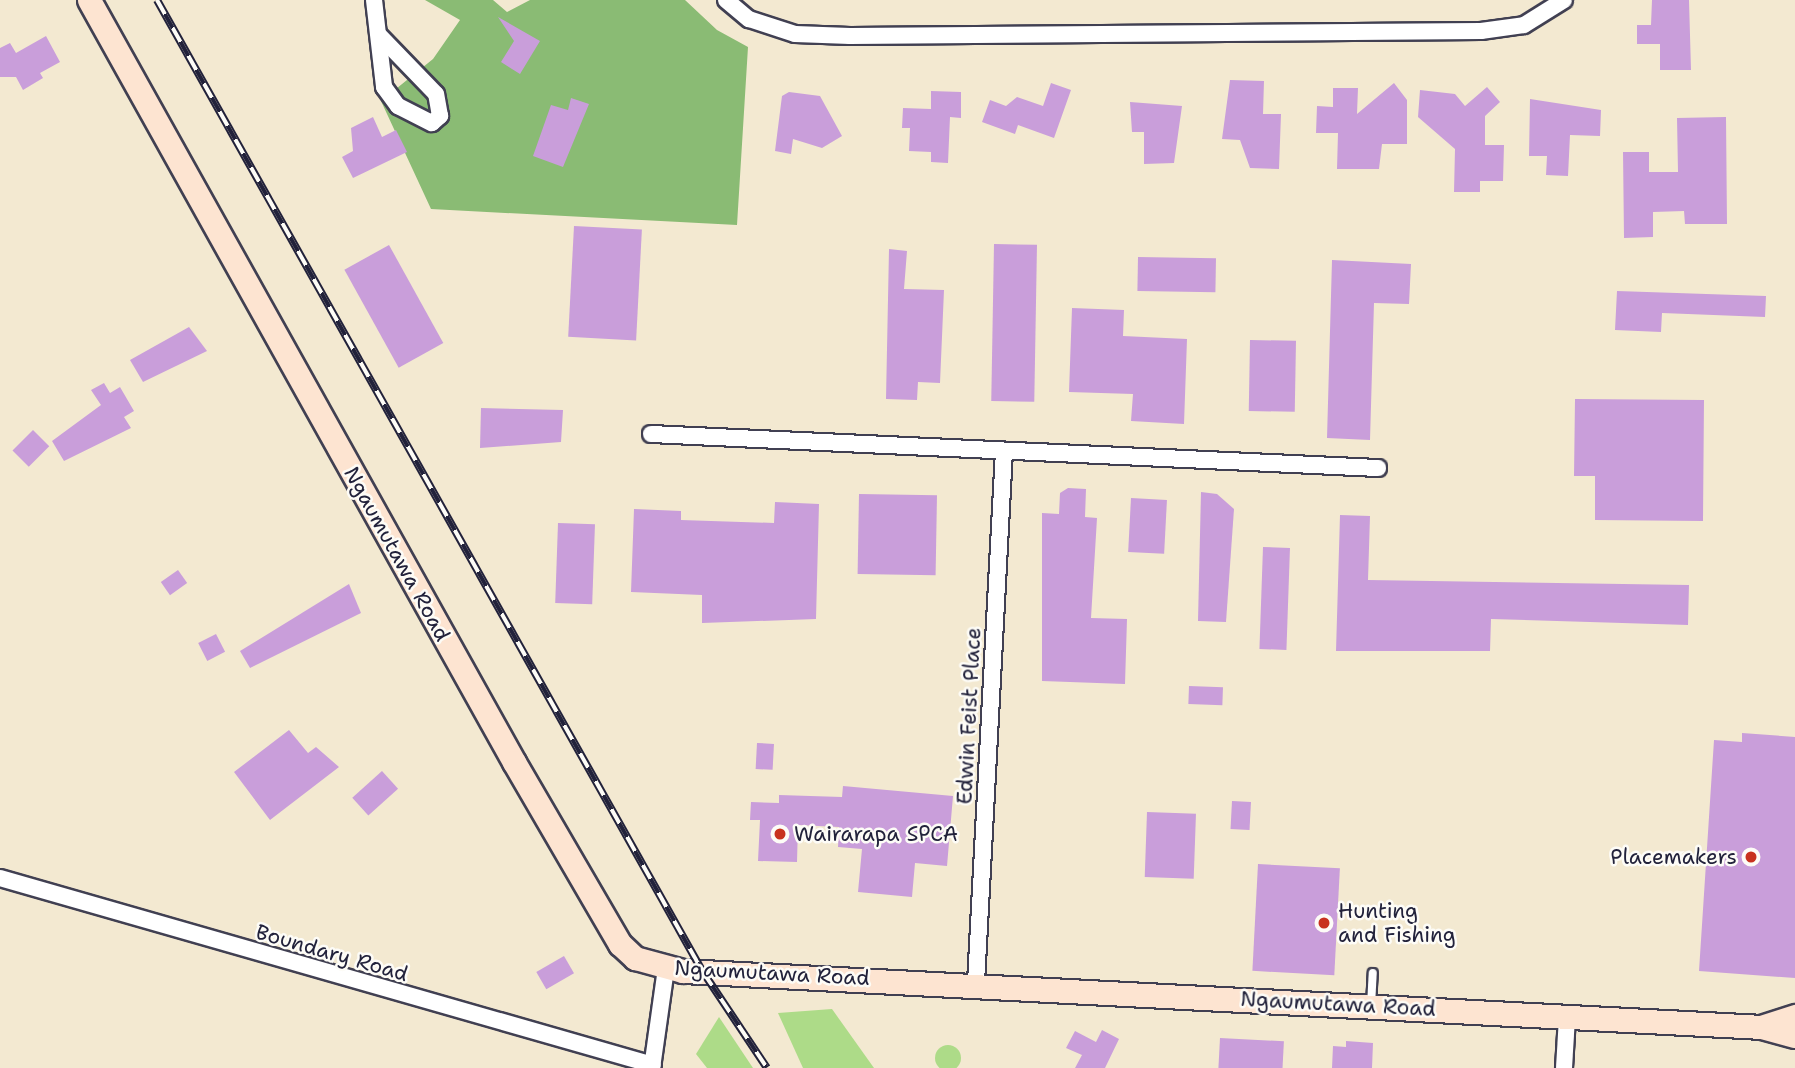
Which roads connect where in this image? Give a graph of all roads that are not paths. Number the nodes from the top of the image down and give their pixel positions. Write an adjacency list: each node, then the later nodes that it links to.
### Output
1 (89, 0): 10 (main road, Ngaumutawa Road)
2 (374, 0): 5 (street)
3 (726, 0): 4 (street)
4 (1564, 0)
5 (380, 36): 5 (street)
6 (651, 434): 7 (street)
7 (1004, 451): 8 (street); 12 (street, Edwin Feist Place)
8 (1378, 468)
9 (0, 878): 18 (street, Boundary Road)
10 (666, 969): 12 (main road, Ngaumutawa Road); 18 (street)
11 (1373, 973): 13 (lane)
12 (976, 984): 13 (main road, Ngaumutawa Road)
13 (1371, 1006): 15 (main road, Ngaumutawa Road)
14 (1795, 1016): 16 (main road, Ngaumutawa Road)
15 (1567, 1017): 16 (main road, Ngaumutawa Road); 19 (street)
16 (1761, 1027): 17 (main road, Ngaumutawa Road)
17 (1795, 1036)
18 (653, 1067)
19 (1564, 1068)

